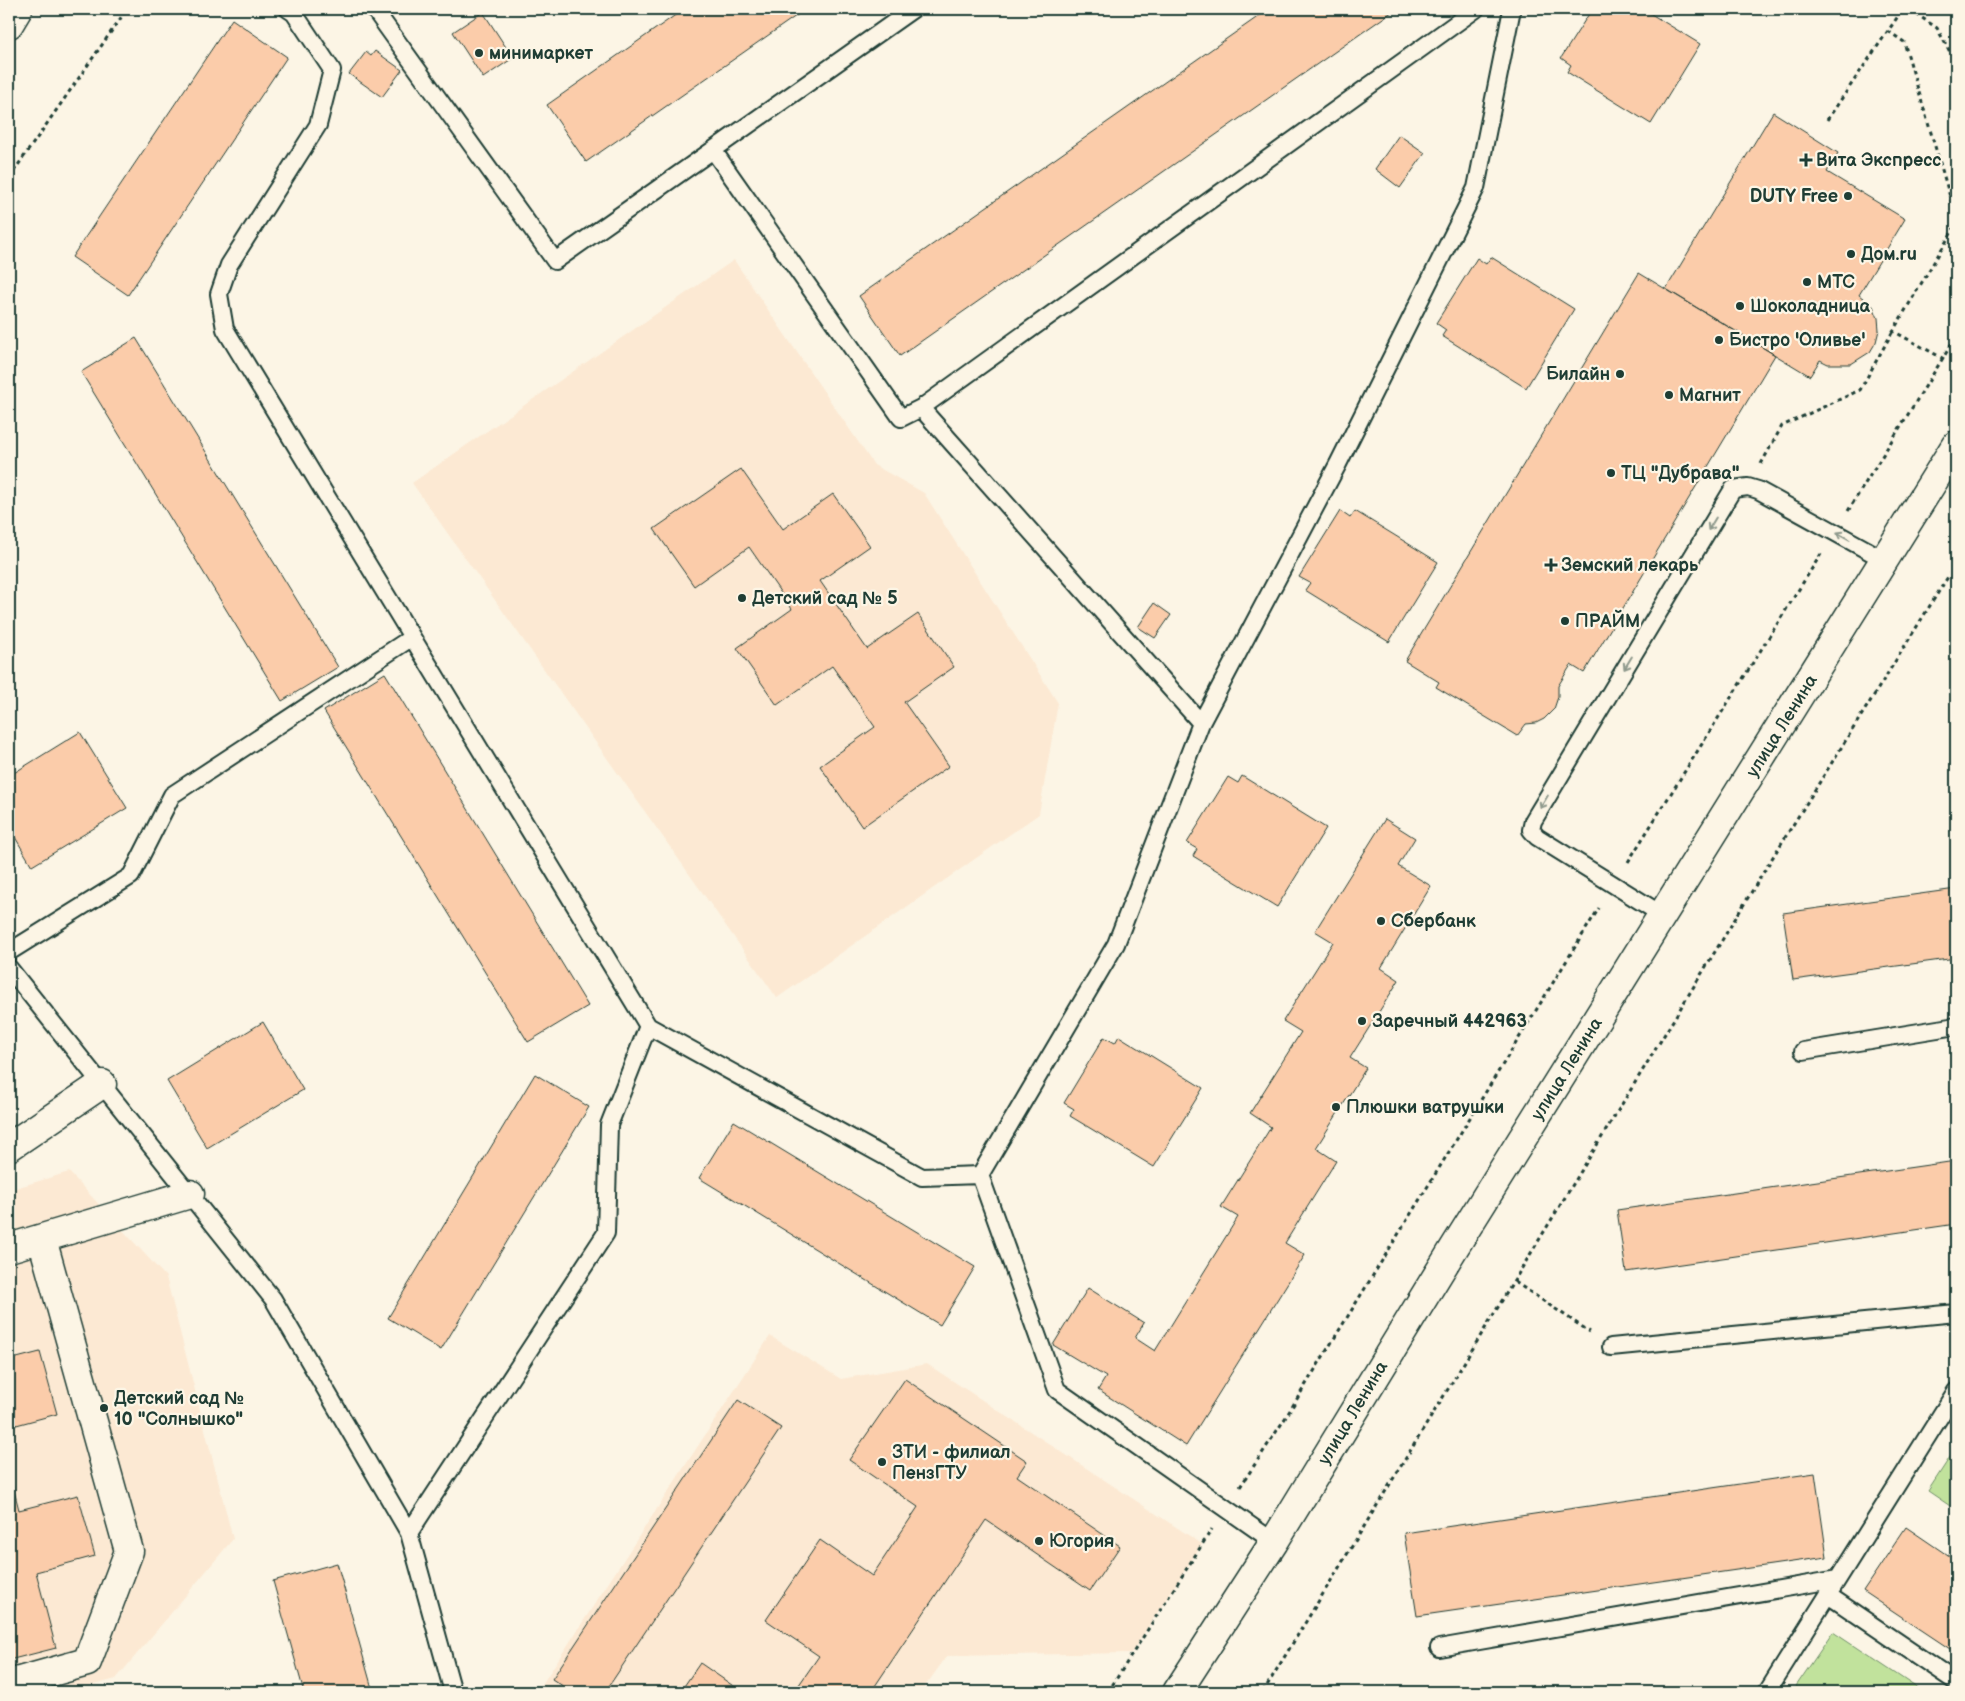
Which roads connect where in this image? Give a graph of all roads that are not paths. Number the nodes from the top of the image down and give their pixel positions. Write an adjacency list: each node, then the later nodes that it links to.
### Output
1 (18, 9): 7 (main road)
2 (374, 9): 8 (lane)
3 (913, 9): 8 (lane)
4 (1476, 9): 9 (lane)
5 (1512, 9): 13 (lane)
6 (294, 10): 12 (lane)
7 (9, 24)
8 (712, 150): 9 (lane)
9 (921, 408): 13 (lane)
10 (1956, 445): 11 (main road, улица Ленина)
11 (1885, 560): 14 (main road, улица Ленина); 14 (lane, one-way to 14)
12 (411, 638): 15 (lane); 17 (lane)
13 (1201, 723): 22 (lane)
14 (1664, 916): 30 (main road, улица Ленина)
15 (9, 952)
16 (9, 968): 20 (lane)
17 (648, 1026): 22 (lane); 29 (lane)
18 (1956, 1026): 19 (lane)
19 (1803, 1050)
20 (102, 1084): 21 (main road); 23 (lane)
21 (9, 1147)
22 (980, 1175): 30 (lane)
23 (190, 1194): 24 (main road); 29 (lane)
24 (42, 1239): 25 (main road); 35 (main road)
25 (9, 1248)
26 (1956, 1313): 27 (lane)
27 (1612, 1347)
28 (1956, 1391): 31 (lane)
29 (409, 1533): 36 (lane)
30 (1274, 1542): 37 (main road, улица Ленина)
31 (1838, 1578): 32 (lane); 33 (lane)
32 (1828, 1595): 34 (lane); 38 (lane)
33 (1439, 1648)
34 (1956, 1682)
35 (9, 1684)
36 (453, 1692)
37 (1176, 1692)
38 (1767, 1692)

